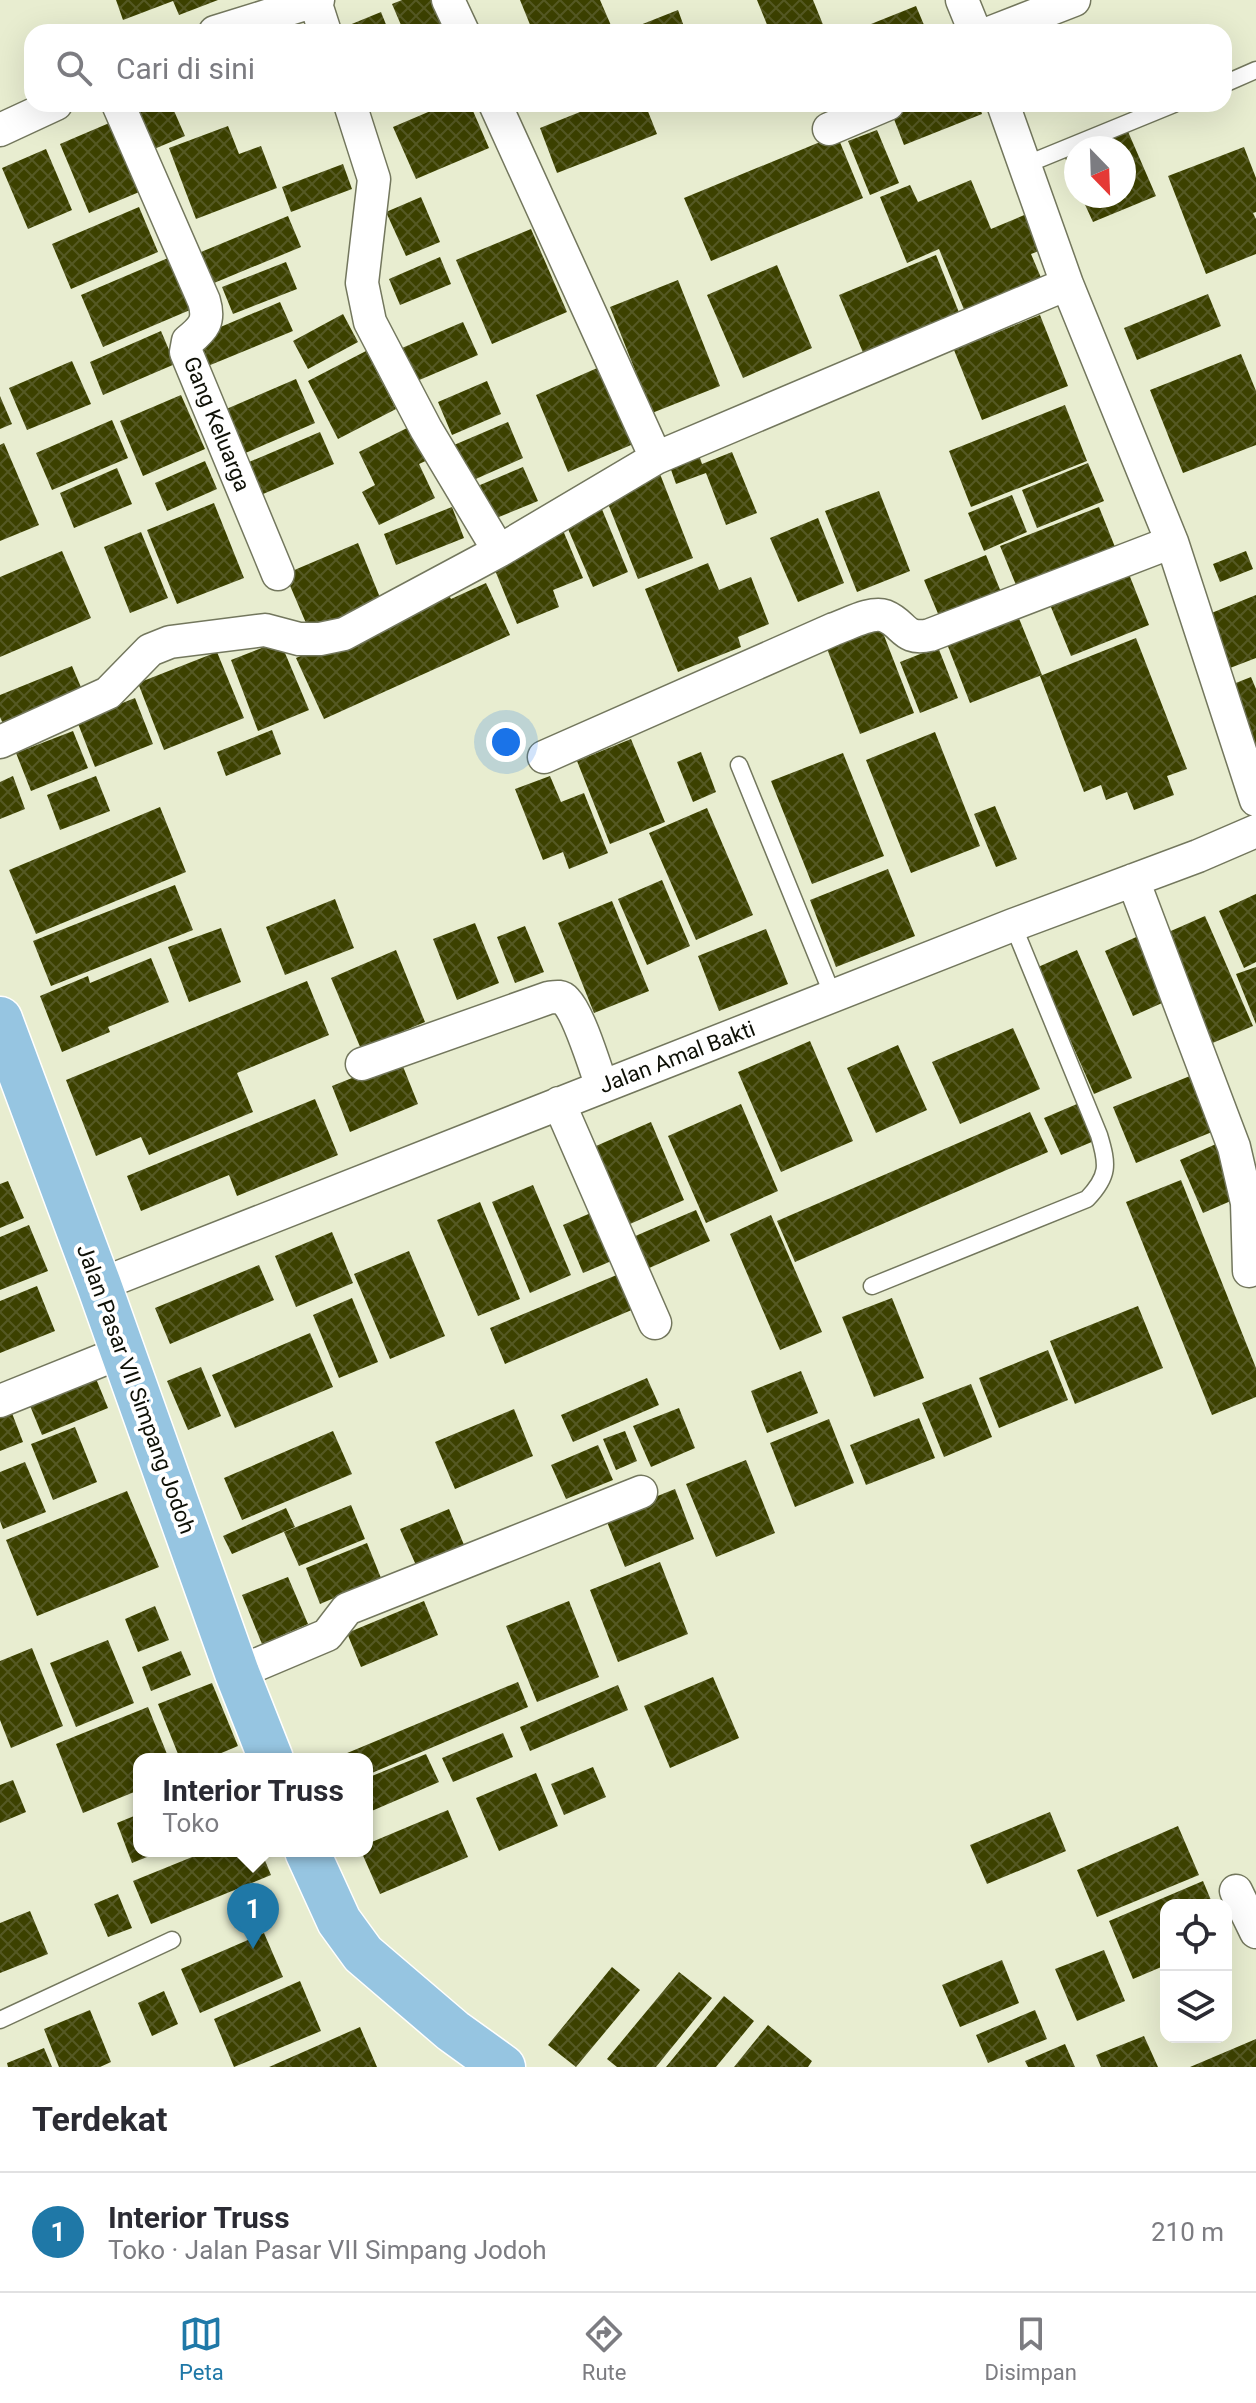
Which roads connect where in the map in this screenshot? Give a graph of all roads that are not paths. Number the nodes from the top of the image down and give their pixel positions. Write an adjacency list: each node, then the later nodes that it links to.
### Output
1 (316, 0): 5 (street); 6 (street)
2 (448, 0): 7 (street)
3 (962, 0): 8 (street)
4 (1074, 0): 9 (street)
5 (240, 24)
6 (323, 24)
7 (459, 24)
8 (972, 24)
9 (1012, 24)
10 (1256, 70): 11 (lane)
11 (1232, 80)
12 (39, 112): 20 (street)
13 (121, 112): 26 (street, Gang Keluarga)
14 (353, 112): 25 (street)
15 (499, 112): 23 (street)
16 (869, 112): 19 (street)
17 (1006, 112): 21 (street)
18 (1154, 112): 21 (lane)
19 (829, 129)
20 (0, 130)
21 (1025, 165): 22 (street)
22 (1067, 284): 23 (street); 24 (street)
23 (656, 458): 25 (street)
24 (1172, 542): 28 (street); 30 (street)
25 (499, 551): 27 (street)
26 (278, 574)
27 (0, 742)
28 (544, 757)
29 (739, 765): 34 (lane)
30 (1256, 800)
31 (1256, 831): 32 (street, Jalan Amal Bakti)
32 (1133, 880): 33 (street, Jalan Amal Bakti); 39 (street)
33 (1013, 925): 34 (street, Jalan Amal Bakti); 41 (lane)
34 (833, 996): 37 (street, Jalan Amal Bakti)
35 (0, 1019): 40 (main road, Jalan Pasar VII Simpang Jodoh)
36 (362, 1064): 37 (street)
37 (602, 1087): 38 (street, Jalan Amal Bakti)
38 (559, 1103): 40 (street, Jalan Amal Bakti); 42 (street)
39 (1249, 1271)
40 (99, 1285): 43 (main road, Jalan Pasar VII Simpang Jodoh)
41 (872, 1286)
42 (655, 1323)
43 (122, 1352): 44 (street); 46 (main road, Jalan Pasar VII Simpang Jodoh)
44 (0, 1401)
45 (641, 1492): 46 (street)
46 (237, 1673): 47 (main road, Jalan Pasar VII Simpang Jodoh)
47 (269, 1753)
48 (307, 1869): 53 (main road)
49 (1236, 1891): 50 (street)
50 (1256, 1932)
51 (172, 1940): 52 (lane)
52 (0, 2020)
53 (503, 2067)

